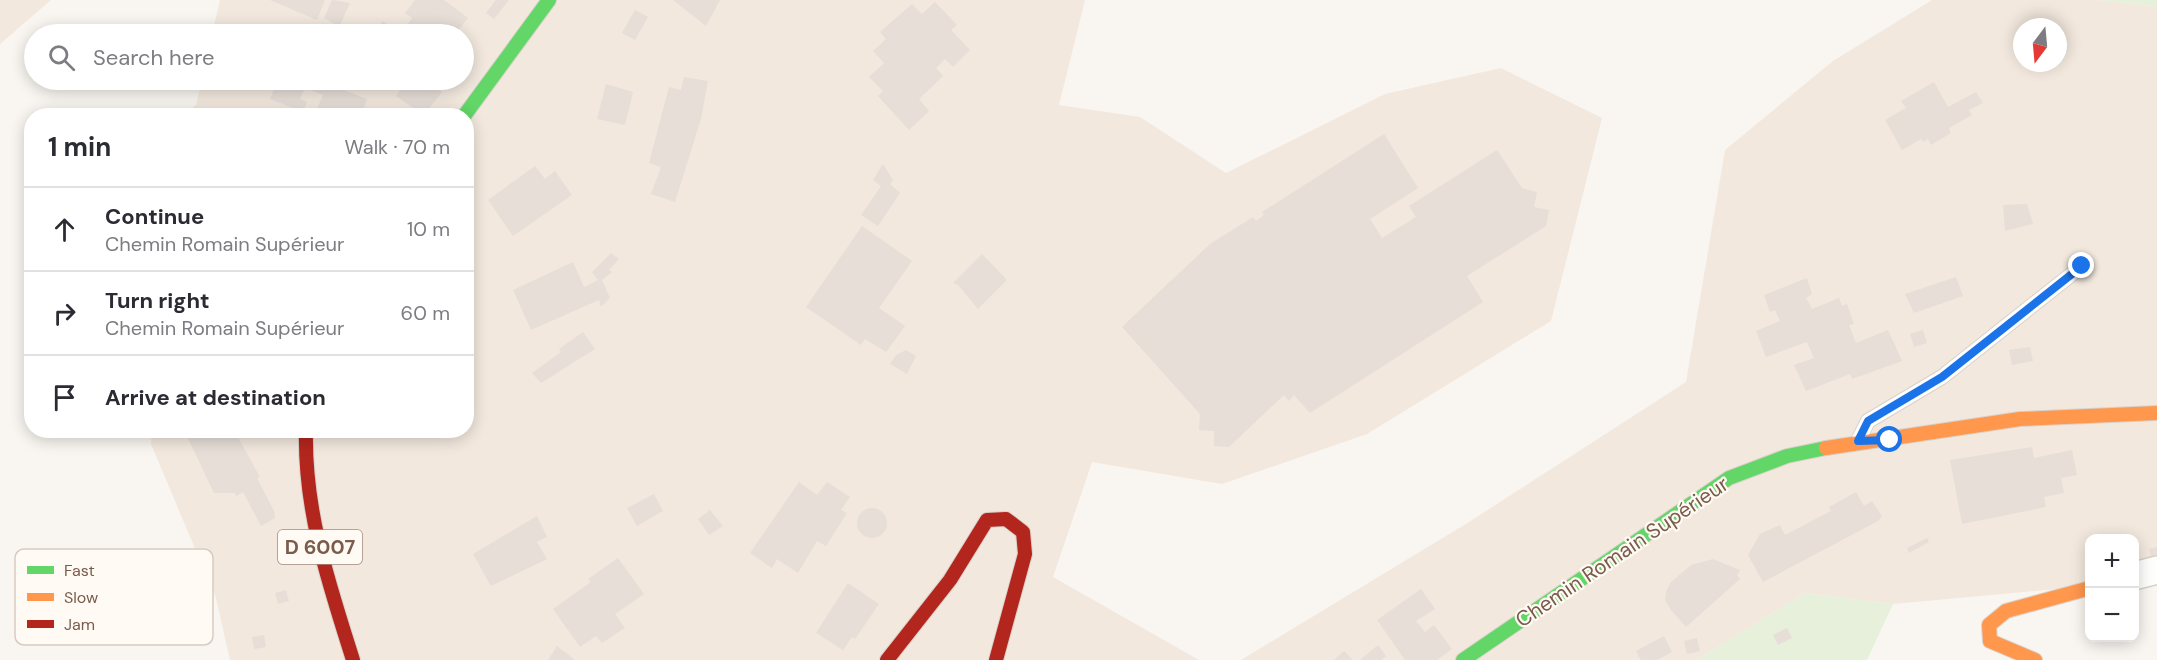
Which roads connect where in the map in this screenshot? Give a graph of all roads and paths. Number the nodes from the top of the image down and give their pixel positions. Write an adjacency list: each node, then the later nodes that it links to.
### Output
1 (549, 0): 2 (street)
2 (470, 108)
3 (2082, 266): 6 (lane)
4 (2157, 413): 6 (street, Chemin Romain Supérieur)
5 (306, 438): 10 (street, D 6007)
6 (1858, 441): 13 (street, Chemin Romain Supérieur)
7 (2157, 570): 8 (street)
8 (2139, 575)
9 (2085, 589): 14 (street)
10 (353, 660)
11 (887, 660): 12 (street)
12 (996, 660)
13 (1463, 660)
14 (2035, 660)

